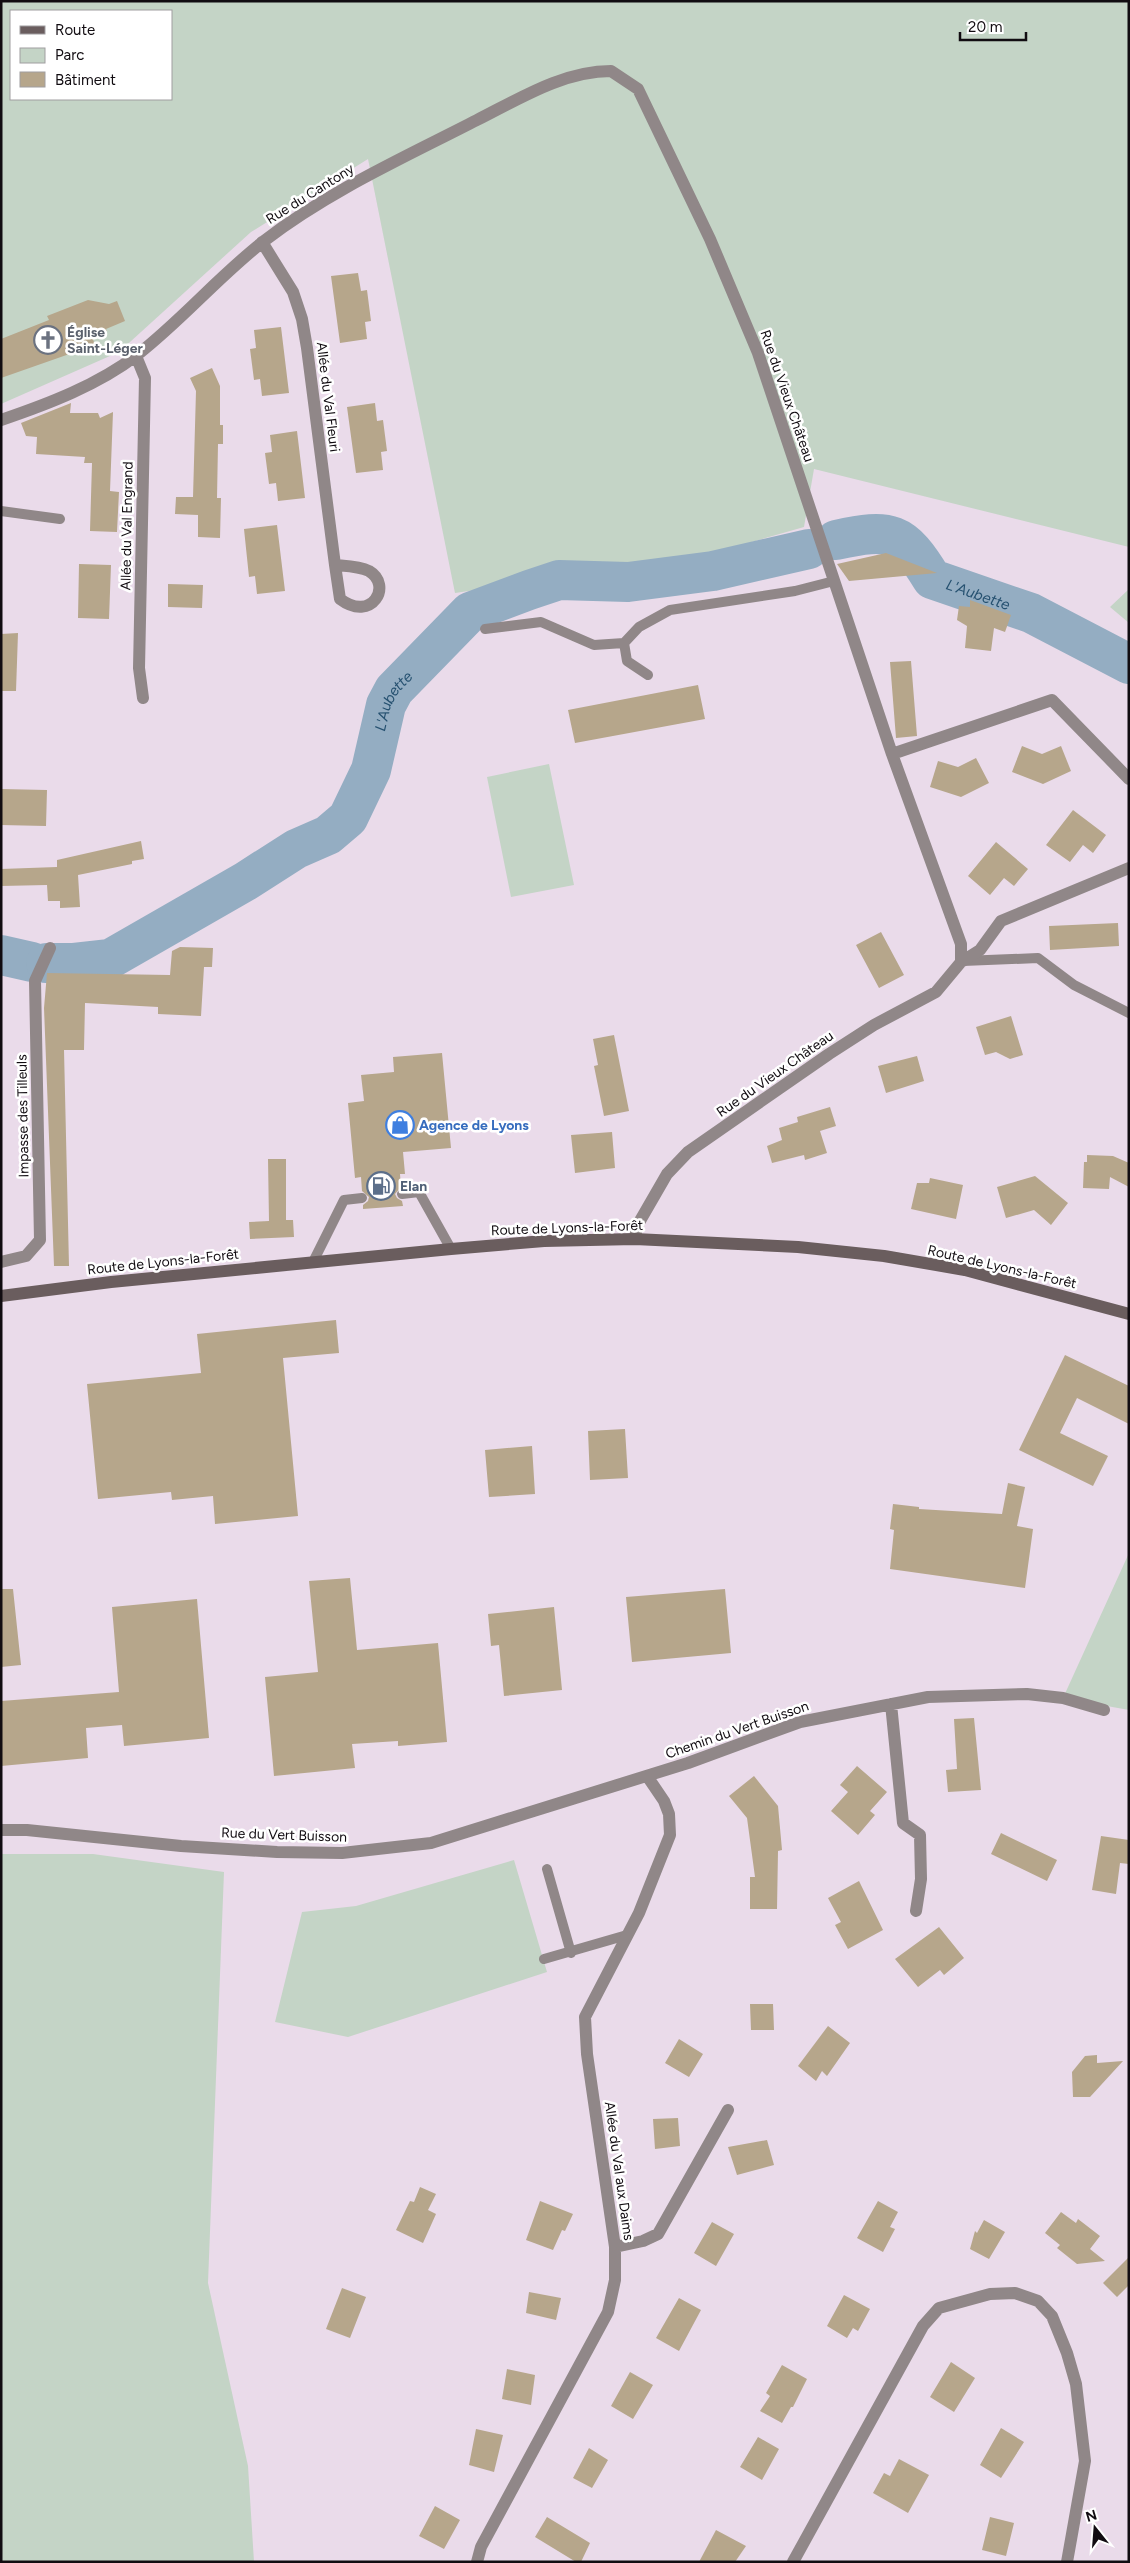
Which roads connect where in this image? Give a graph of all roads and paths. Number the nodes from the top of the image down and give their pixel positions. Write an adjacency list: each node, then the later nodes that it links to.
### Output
1 (611, 71): 2 (street, Rue du Cantony); 8 (street, Rue du Vieux Château)
2 (262, 242): 3 (street, Rue du Cantony); 7 (street, Allée du Val Fleuri)
3 (136, 356): 4 (street, Rue du Cantony); 12 (street, Allée du Val Engrand)
4 (1, 420)
5 (1, 511): 6 (lane)
6 (60, 519)
7 (335, 566)
8 (834, 581): 10 (lane); 13 (street, Rue du Vieux Château)
9 (485, 629): 10 (lane)
10 (624, 643): 11 (lane)
11 (648, 675)
12 (143, 698)
13 (892, 754): 14 (street); 17 (street, Rue du Vieux Château)
14 (1129, 779)
15 (1129, 868): 17 (street, Rue du Vieux Château)
16 (50, 948): 23 (street, Impasse des Tilleuls)
17 (962, 962): 18 (lane); 21 (street, Rue du Vieux Château)
18 (1129, 1013)
19 (402, 1194): 22 (lane)
20 (362, 1198): 24 (lane)
21 (635, 1239): 22 (main road, Route de Lyons-la-Forêt); 26 (main road, Route de Lyons-la-Forêt)
22 (451, 1249): 24 (main road, Route de Lyons-la-Forêt)
23 (1, 1262)
24 (314, 1262): 25 (main road, Route de Lyons-la-Forêt)
25 (1, 1296)
26 (1129, 1314)
27 (892, 1704): 28 (street, Chemin du Vert Buisson); 29 (street, Chemin du Vert Buisson); 32 (street)
28 (1104, 1710)
29 (647, 1776): 30 (street, Rue du Vert Buisson); 33 (street, Allée du Val aux Daims)
30 (1, 1830)
31 (548, 1869): 34 (lane)
32 (916, 1911)
33 (627, 1935): 34 (lane); 37 (street, Allée du Val aux Daims)
34 (571, 1953): 35 (lane)
35 (544, 1960)
36 (728, 2110): 37 (street)
37 (615, 2247): 38 (street, Allée du Val aux Daims)
38 (477, 2562)
39 (793, 2562): 40 (street)
40 (1067, 2562)

